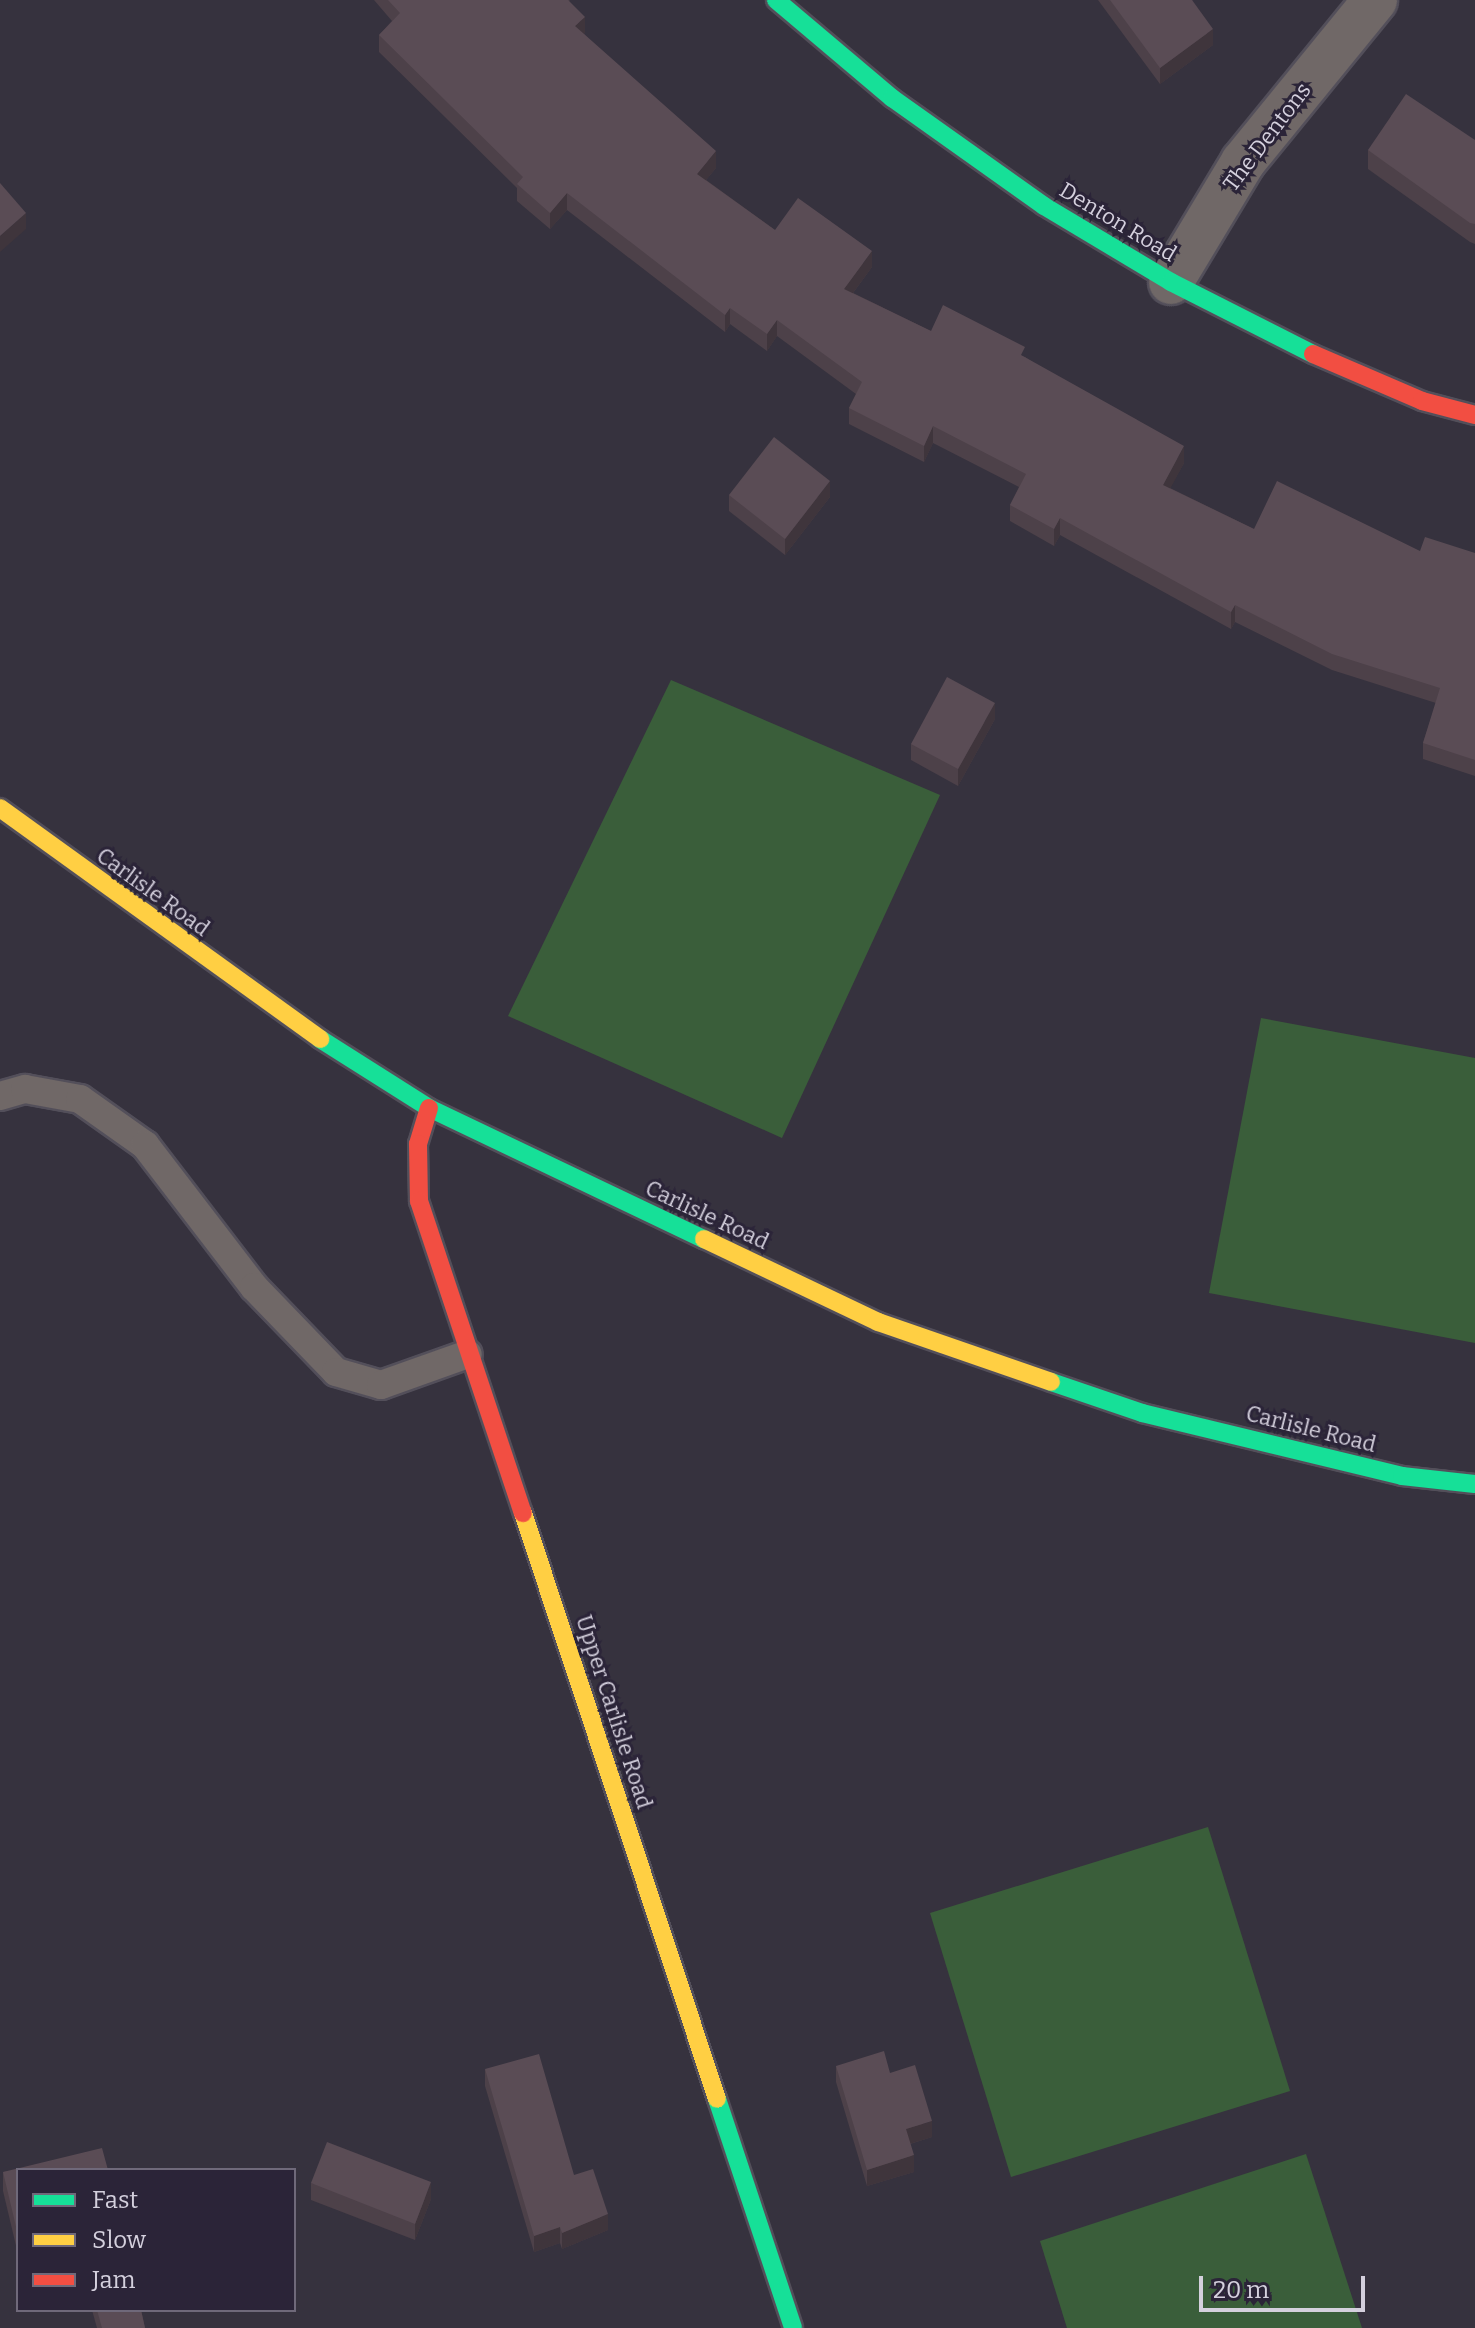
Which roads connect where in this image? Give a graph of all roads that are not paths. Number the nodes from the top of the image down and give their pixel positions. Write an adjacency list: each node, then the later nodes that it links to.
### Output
1 (776, 0): 3 (street, Denton Road)
2 (1375, 0): 3 (street, The Dentons)
3 (1171, 282): 4 (street, Denton Road)
4 (1475, 415)
5 (0, 808): 7 (street, Carlisle Road)
6 (0, 1096): 8 (lane)
7 (429, 1108): 8 (street, Upper Carlisle Road); 9 (street, Carlisle Road)
8 (468, 1354): 10 (street, Upper Carlisle Road)
9 (1475, 1484)
10 (793, 2328)

